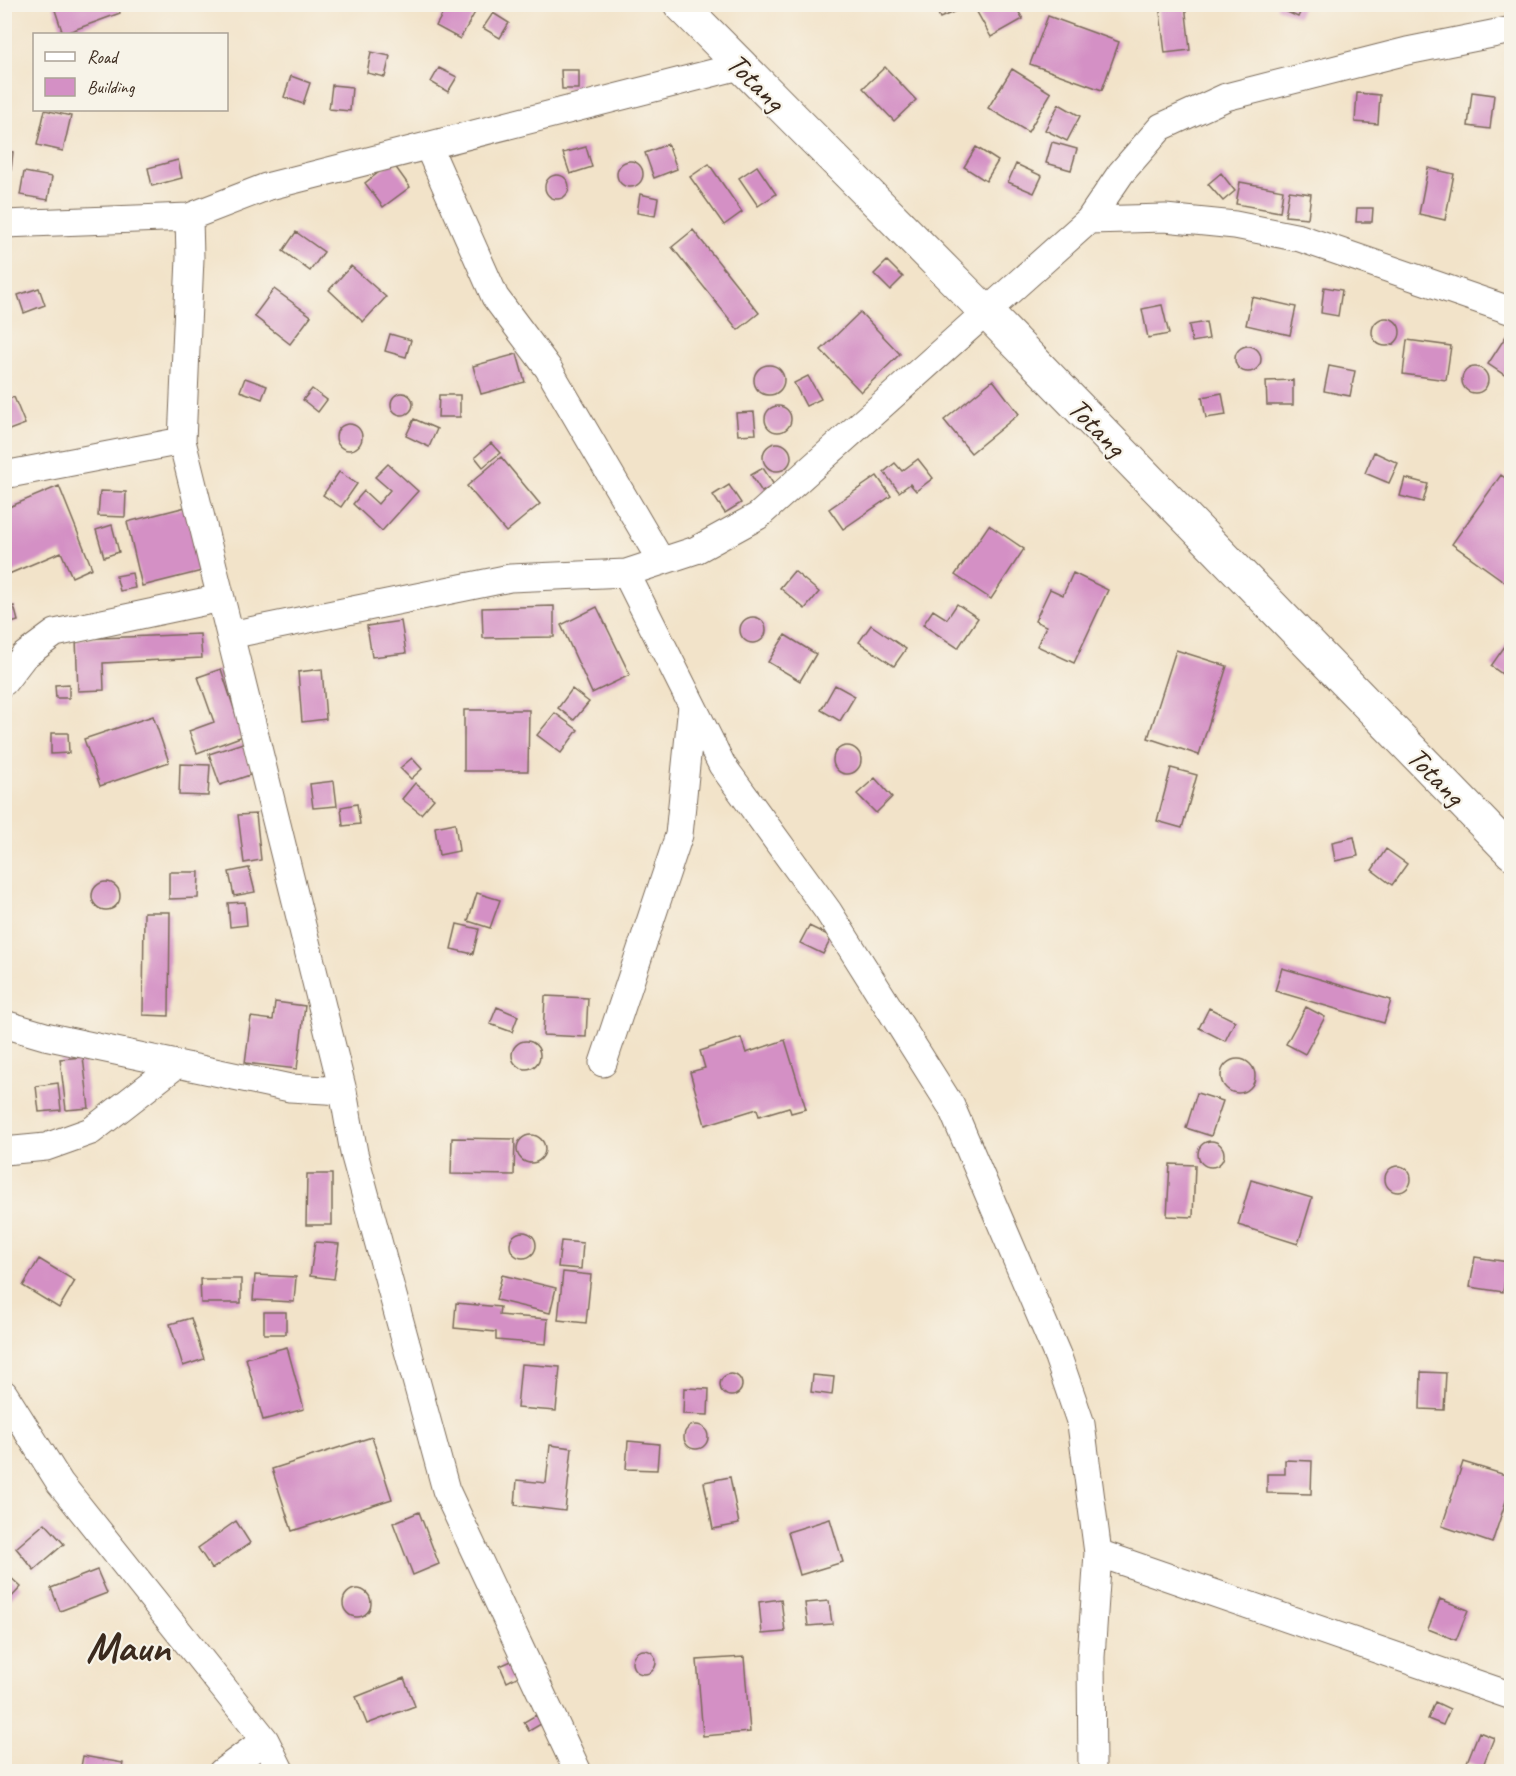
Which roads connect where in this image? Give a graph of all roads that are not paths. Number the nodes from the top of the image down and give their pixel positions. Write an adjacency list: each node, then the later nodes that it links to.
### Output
1 (680, 4): 3 (street, Totang)
2 (1512, 30): 6 (street)
3 (740, 66): 4 (street); 9 (street, Totang)
4 (428, 146): 5 (street); 12 (street)
5 (189, 217): 7 (street); 10 (street)
6 (1089, 220): 8 (street); 9 (street)
7 (4, 224)
8 (1512, 311)
9 (986, 312): 12 (street); 18 (street, Totang)
10 (182, 441): 11 (street); 14 (street)
11 (4, 475)
12 (661, 561): 13 (street)
13 (626, 573): 15 (street); 17 (street)
14 (221, 598): 15 (street); 16 (street)
15 (231, 635): 22 (street)
16 (4, 682)
17 (692, 705): 20 (street); 25 (street)
18 (1512, 853)
19 (4, 1024): 21 (street)
20 (603, 1063)
21 (176, 1065): 22 (street); 23 (street)
22 (343, 1091): 30 (street)
23 (4, 1151)
24 (4, 1394): 27 (street)
25 (1098, 1553): 26 (street); 31 (street)
26 (1512, 1696)
27 (265, 1740): 28 (street); 29 (street)
28 (222, 1772)
29 (281, 1772)
30 (578, 1772)
31 (1092, 1772)

